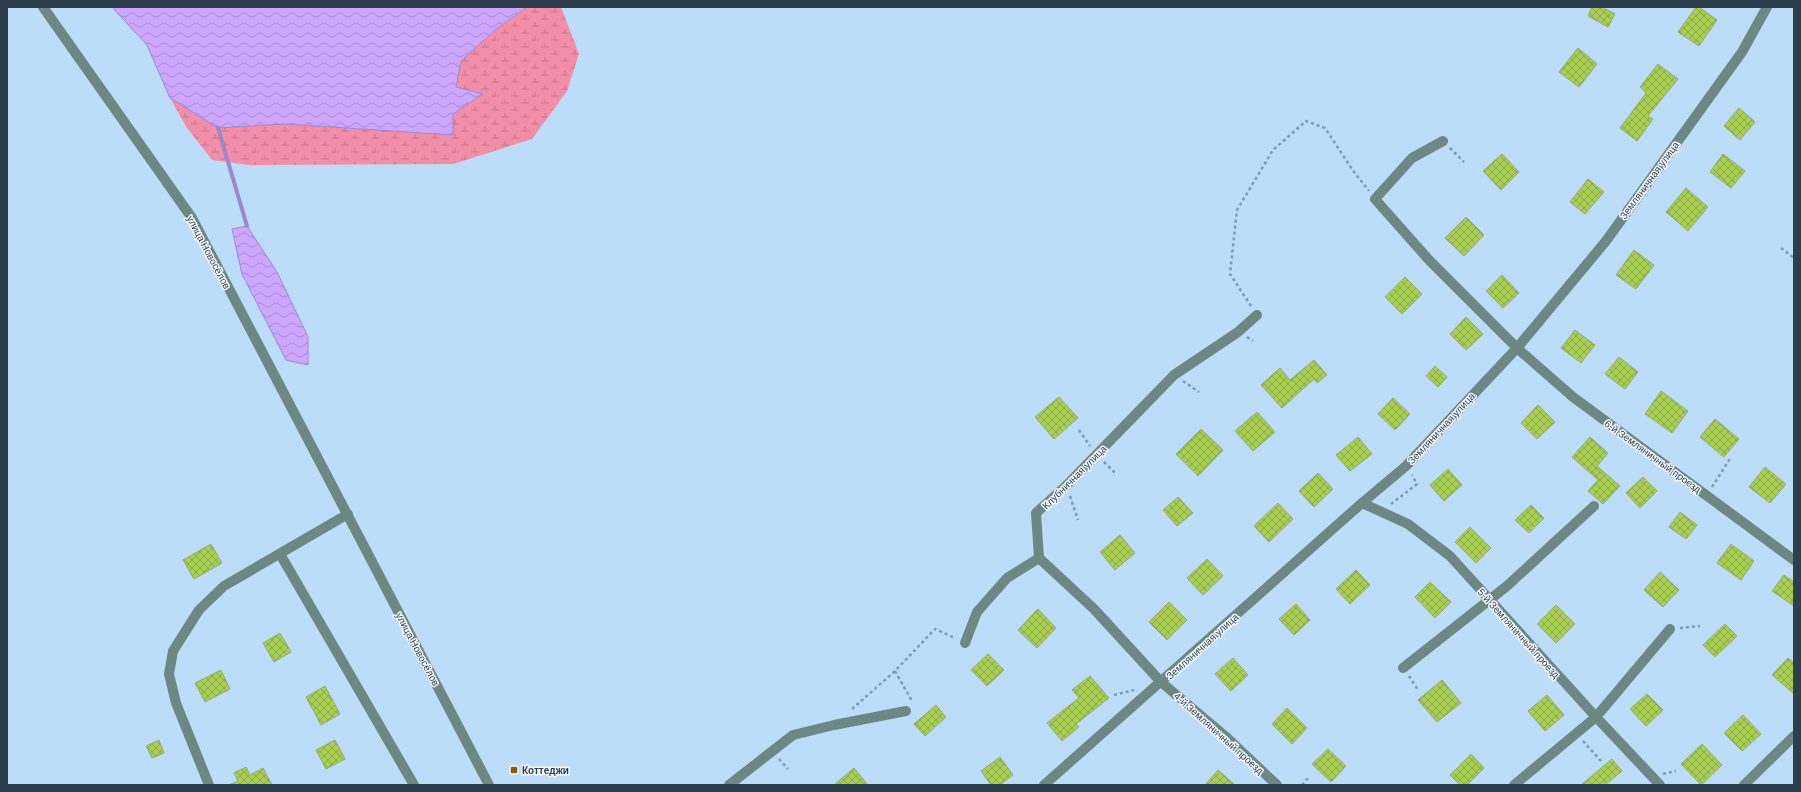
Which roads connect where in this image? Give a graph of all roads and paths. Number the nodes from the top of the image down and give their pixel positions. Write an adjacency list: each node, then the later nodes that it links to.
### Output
1 (43, 7): 19 (street, улица Новосёлов)
2 (1767, 7): 9 (street, Земляничная улица)
3 (1443, 141): 4 (path); 5 (street)
4 (1464, 162)
5 (1375, 199): 8 (path); 9 (street, 6-й Земляничный проезд)
6 (1781, 248): 7 (path)
7 (1794, 258)
8 (1257, 315): 10 (street, Клубничная улица)
9 (1516, 348): 13 (street, Земляничная улица); 15 (street, 6-й Земляничный проезд)
10 (1174, 375): 11 (path); 14 (street, Клубничная улица)
11 (1199, 392)
12 (1732, 458): 15 (path)
13 (1406, 466): 16 (street, Земляничная улица); 18 (path)
14 (1066, 486): 20 (path); 22 (street, Клубничная улица)
15 (1706, 495): 23 (street, 6-й Земляничный проезд)
16 (1362, 503): 18 (street, 5-й Земляничный проезд); 29 (street, Земляничная улица)
17 (1594, 506): 24 (street)
18 (1382, 511): 24 (street, 5-й Земляничный проезд)
19 (348, 514): 21 (street); 40 (street, улица Новосёлов)
20 (1078, 520)
21 (280, 554): 38 (street); 39 (street)
22 (1039, 558): 26 (street); 29 (street, 4-й Земляничный проезд)
23 (1794, 560)
24 (1489, 599): 27 (street); 33 (street, 5-й Земляничный проезд)
25 (1670, 628): 33 (street)
26 (965, 643): 28 (path)
27 (1403, 668): 30 (path)
28 (895, 671): 31 (path); 32 (path)
29 (1161, 682): 42 (street, Земляничная улица); 43 (street, 4-й Земляничный проезд)
30 (1418, 690)
31 (851, 710)
32 (906, 711): 41 (street)
33 (1596, 717): 34 (street); 46 (street, 5-й Земляничный проезд)
34 (1576, 734): 36 (path); 45 (street)
35 (1794, 736): 47 (street)
36 (1602, 762)
37 (1309, 777): 44 (path)
38 (209, 785)
39 (414, 785)
40 (489, 785)
41 (729, 785)
42 (1044, 785)
43 (1277, 785)
44 (1302, 785)
45 (1514, 785)
46 (1660, 785)
47 (1744, 785)

